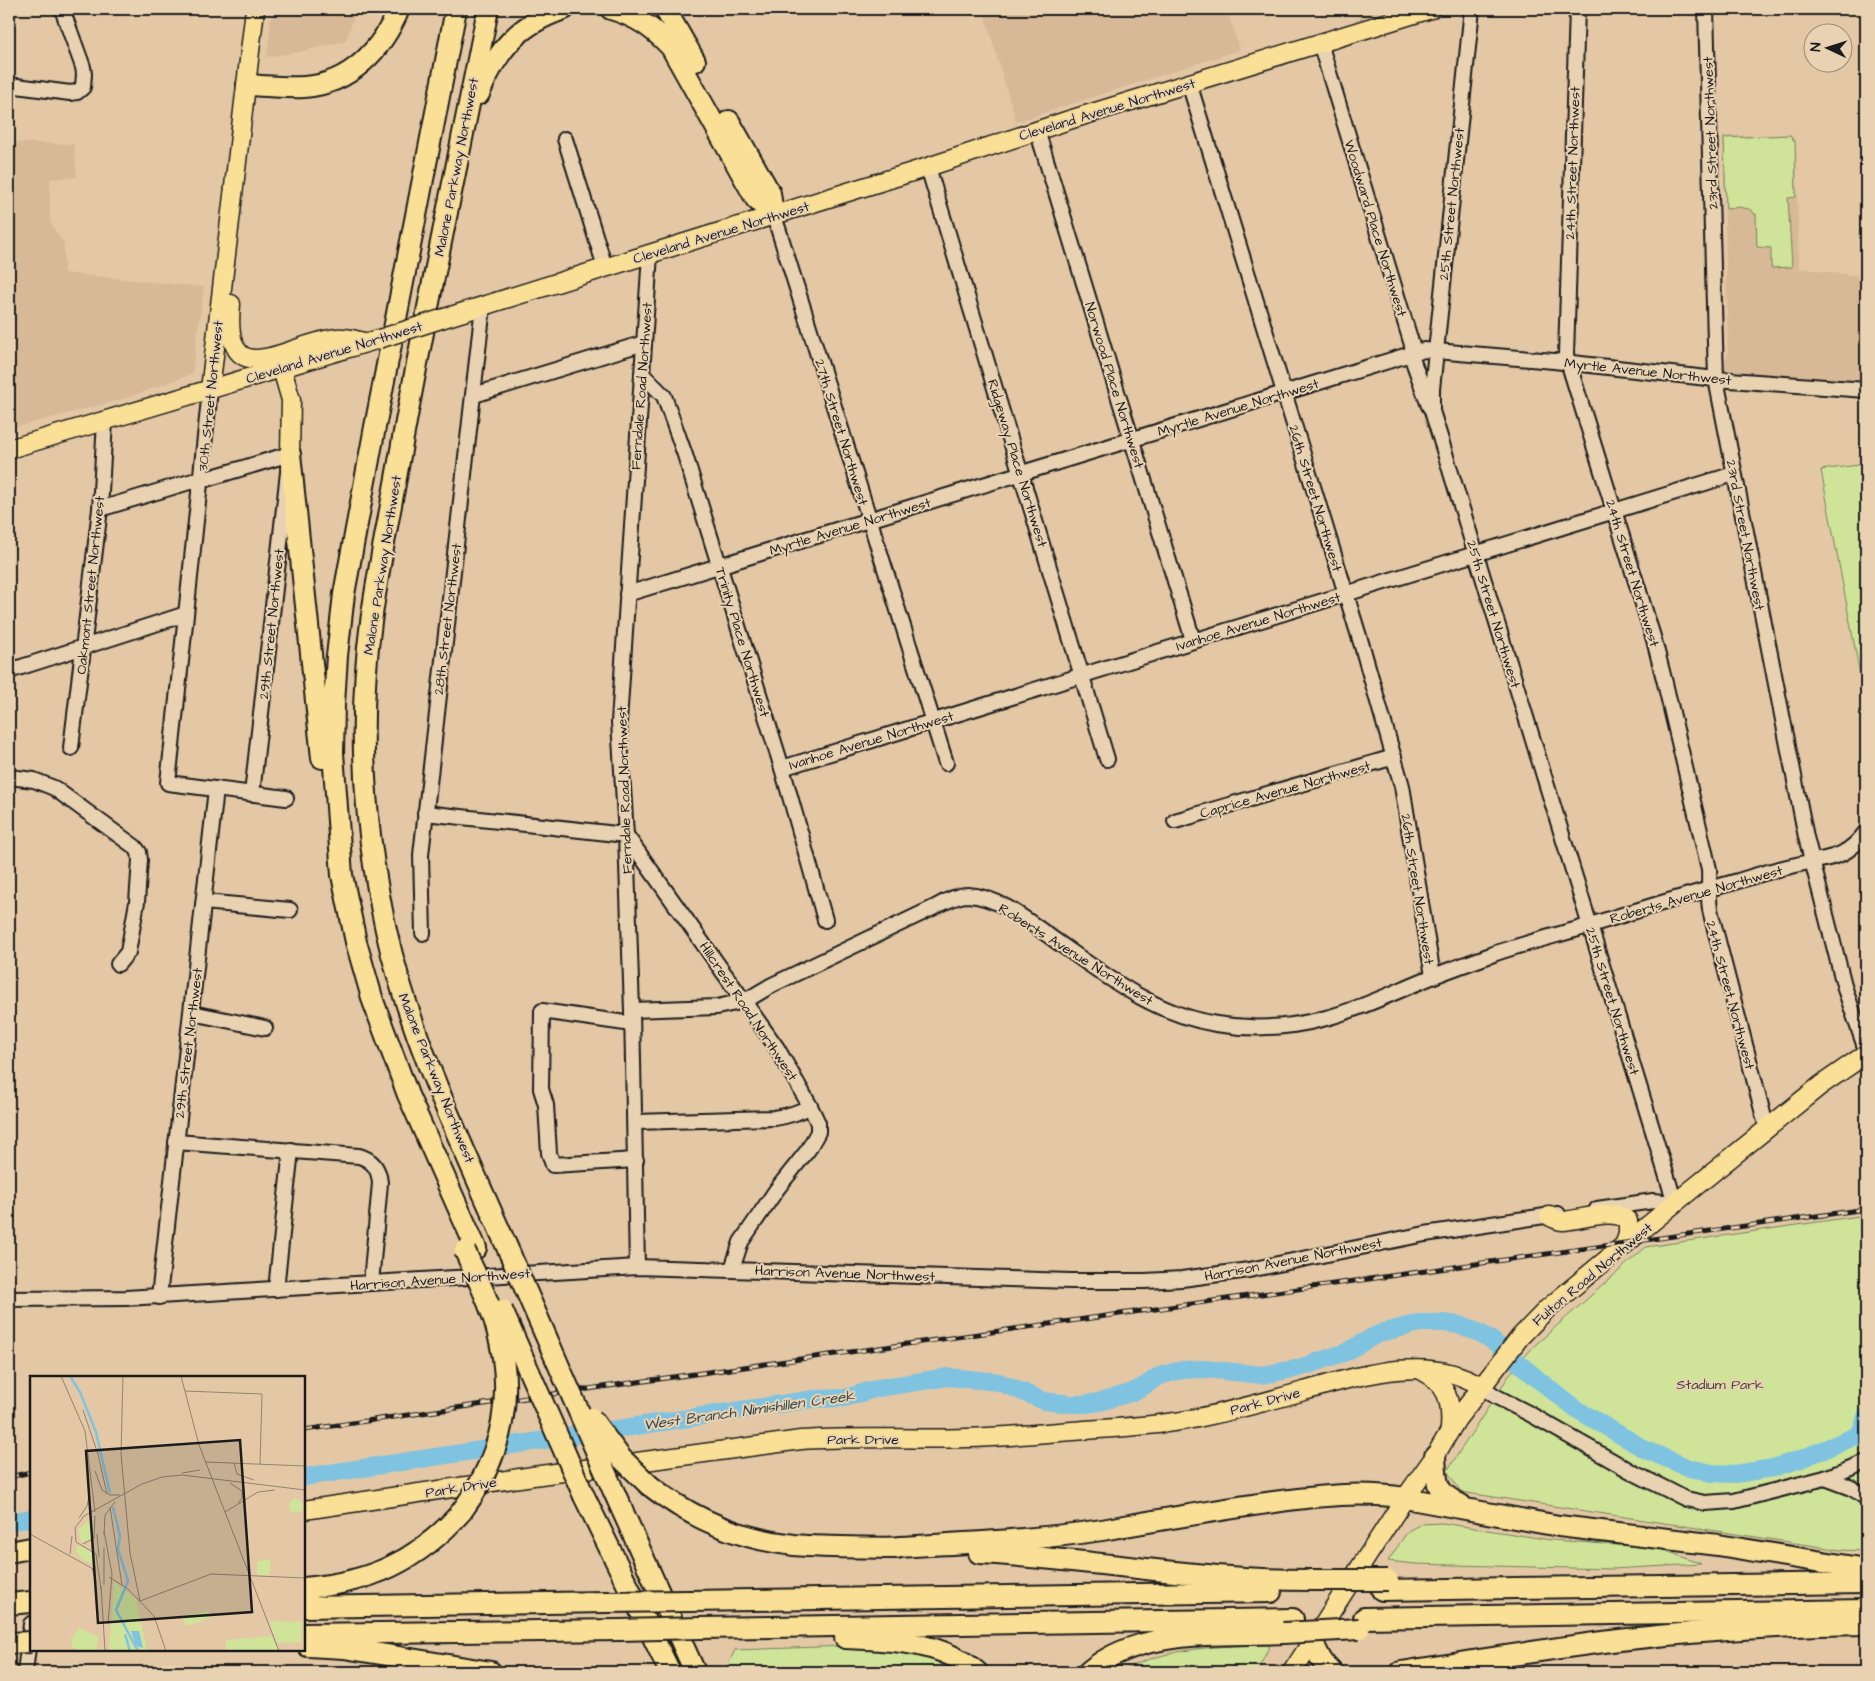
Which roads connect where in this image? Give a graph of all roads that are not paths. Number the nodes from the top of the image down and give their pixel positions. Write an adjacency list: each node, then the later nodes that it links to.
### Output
1 (62, 9): 15 (street)
2 (255, 9): 16 (main road, 30th Street Northwest)
3 (399, 9): 16 (highway)
4 (456, 9): 73 (highway)
5 (488, 9): 19 (highway, Malone Parkway Northwest)
6 (564, 9): 19 (highway)
7 (611, 9): 21 (highway)
8 (665, 9): 21 (highway)
9 (1431, 9): 13 (main road, Cleveland Avenue Northwest)
10 (1472, 9): 28 (street, 25th Street Northwest)
11 (1578, 9): 30 (street, 24th Street Northwest)
12 (1706, 9): 33 (street, 23rd Street Northwest)
13 (1320, 43): 14 (main road, Cleveland Avenue Northwest); 29 (street, Woodward Place Northwest)
14 (1189, 83): 17 (main road, Cleveland Avenue Northwest); 36 (street, 26th Street Northwest)
15 (9, 85)
16 (247, 85): 24 (main road, 30th Street Northwest)
17 (1037, 130): 20 (main road, Cleveland Avenue Northwest); 40 (street, Norwood Place Northwest)
18 (565, 139): 23 (street)
19 (462, 140): 103 (highway, Malone Parkway Northwest, bridge)
20 (928, 167): 21 (main road, Cleveland Avenue Northwest); 43 (street, Ridgeway Place Northwest)
21 (772, 216): 22 (main road, Cleveland Avenue Northwest); 48 (street, 27th Street Northwest)
22 (650, 254): 23 (main road, Cleveland Avenue Northwest); 27 (street, Ferndale Road Northwest)
23 (605, 267): 25 (main road, Cleveland Avenue Northwest)
24 (223, 278): 26 (main road); 34 (main road, 30th Street Northwest)
25 (483, 306): 26 (main road, Cleveland Avenue Northwest, bridge); 37 (street, 28th Street Northwest)
26 (373, 341): 31 (main road, Cleveland Avenue Northwest)
27 (644, 343): 32 (street, Ferndale Road Northwest); 37 (street)
28 (1436, 350): 29 (street, Myrtle Avenue Northwest); 30 (street, Myrtle Avenue Northwest); 38 (street, 25th Street Northwest)
29 (1413, 353): 36 (street, Myrtle Avenue Northwest); 38 (street, Woodward Place Northwest)
30 (1568, 363): 33 (street, Myrtle Avenue Northwest); 47 (street, 24th Street Northwest)
31 (282, 369): 34 (main road, Cleveland Avenue Northwest); 42 (main road)
32 (642, 374): 50 (street, Trinity Place Northwest); 51 (street, Ferndale Road Northwest)
33 (1716, 380): 35 (street, Myrtle Avenue Northwest); 44 (street, 23rd Street Northwest)
34 (210, 390): 39 (main road, Cleveland Avenue Northwest); 45 (street, 30th Street Northwest)
35 (1866, 390)
36 (1284, 393): 40 (street, Myrtle Avenue Northwest); 52 (street, 26th Street Northwest)
37 (474, 395): 68 (street, 28th Street Northwest)
38 (1432, 411): 49 (street, 25th Street Northwest)
39 (105, 420): 41 (main road, Cleveland Avenue Northwest); 46 (street, Oakmont Street Northwest)
40 (1132, 440): 43 (street, Myrtle Avenue Northwest); 54 (street, Norwood Place Northwest)
41 (9, 448)
42 (290, 454): 45 (street); 66 (street, 29th Street Northwest); 73 (highway)
43 (1021, 474): 48 (street, Myrtle Avenue Northwest); 57 (street, Ridgeway Place Northwest)
44 (1734, 474): 47 (street, Ivanhoe Avenue Northwest); 72 (street, 23rd Street Northwest)
45 (200, 479): 46 (street); 53 (street, 30th Street Northwest)
46 (100, 509): 55 (street, Oakmont Street Northwest)
47 (1614, 510): 49 (street, Ivanhoe Avenue Northwest); 74 (street, 24th Street Northwest)
48 (870, 520): 50 (street, Myrtle Avenue Northwest); 58 (street, 27th Street Northwest)
49 (1476, 553): 52 (street, Ivanhoe Avenue Northwest); 78 (street, 25th Street Northwest)
50 (720, 567): 51 (street, Myrtle Avenue Northwest); 63 (street, Trinity Place Northwest)
51 (627, 594): 71 (street, Ferndale Road Northwest)
52 (1345, 594): 54 (street, Ivanhoe Avenue Northwest); 60 (street, 26th Street Northwest)
53 (186, 614): 55 (street); 65 (street, 30th Street Northwest)
54 (1193, 640): 57 (street, Ivanhoe Avenue Northwest)
55 (84, 648): 56 (street); 59 (street, Oakmont Street Northwest)
56 (9, 671)
57 (1082, 675): 58 (street, Ivanhoe Avenue Northwest); 61 (street, Ridgeway Place Northwest)
58 (932, 722): 62 (street, 27th Street Northwest); 63 (street, Ivanhoe Avenue Northwest)
59 (71, 748)
60 (1394, 757): 69 (street, Caprice Avenue Northwest); 81 (street, 26th Street Northwest)
61 (1107, 759)
62 (946, 763)
63 (782, 768): 77 (street, Trinity Place Northwest)
64 (9, 777): 80 (street)
65 (216, 789): 66 (street); 75 (street, 29th Street Northwest)
66 (252, 794): 67 (street)
67 (286, 798)
68 (425, 813): 71 (street); 79 (street, 28th Street Northwest)
69 (1175, 821)
70 (1866, 832): 72 (street, Roberts Avenue Northwest)
71 (626, 836): 82 (street, Hillcrest Road Northwest); 84 (street, Ferndale Road Northwest)
72 (1812, 862): 74 (street, Roberts Avenue Northwest); 86 (street, 23rd Street Northwest)
73 (342, 875): 96 (highway)
74 (1709, 889): 78 (street, Roberts Avenue Northwest); 89 (street, 24th Street Northwest)
75 (204, 902): 76 (street); 83 (street, 29th Street Northwest)
76 (290, 910)
77 (826, 920)
78 (1589, 925): 81 (street, Roberts Avenue Northwest); 93 (street, 25th Street Northwest)
79 (423, 933)
80 (118, 964)
81 (1433, 976): 82 (street, Roberts Avenue Northwest)
82 (744, 1001): 84 (street, Roberts Avenue Northwest); 87 (street, Hillcrest Road Northwest)
83 (192, 1013): 85 (street); 90 (street, 29th Street Northwest)
84 (632, 1017): 88 (street, Ferndale Road Northwest); 92 (street, Roberts Avenue Northwest)
85 (265, 1028)
86 (1866, 1052): 89 (main road, Fulton Road Northwest)
87 (810, 1106): 88 (street); 98 (street, Hillcrest Road Northwest)
88 (635, 1122): 92 (street, Ferndale Road Northwest)
89 (1767, 1129): 93 (main road, Fulton Road Northwest)
90 (176, 1142): 91 (street); 101 (street, 29th Street Northwest)
91 (291, 1150): 99 (street); 100 (street)
92 (636, 1160): 97 (street, Ferndale Road Northwest)
93 (1675, 1203): 94 (street, Harrison Avenue Northwest); 95 (main road, Fulton Road Northwest)
94 (1549, 1216): 95 (main road); 98 (street, Harrison Avenue Northwest)
95 (1624, 1246): 105 (main road, Fulton Road Northwest)
96 (471, 1250): 114 (highway, bridge); 121 (highway, bridge)
97 (637, 1267): 98 (street, Harrison Avenue Northwest); 99 (street, Harrison Avenue Northwest)
98 (732, 1269)
99 (371, 1284): 100 (street, Harrison Avenue Northwest)
100 (276, 1289): 101 (street, Harrison Avenue Northwest)
101 (159, 1297): 102 (street, Harrison Avenue Northwest)
102 (9, 1299)
103 (547, 1337): 116 (highway, bridge); 141 (highway, bridge)
104 (1420, 1370): 105 (main road, Park Drive); 106 (main road); 113 (main road, Park Drive)
105 (1484, 1382): 106 (main road, Fulton Road Northwest); 109 (street)
106 (1450, 1430): 107 (main road, Fulton Road Northwest)
107 (1435, 1456): 110 (main road, Fulton Road Northwest); 112 (highway)
108 (1866, 1462): 109 (street)
109 (1825, 1478): 111 (street)
110 (1405, 1498): 112 (highway); 116 (highway); 134 (main road, Fulton Road Northwest)
111 (1866, 1498)
112 (1467, 1509): 118 (highway)
113 (305, 1510)
114 (608, 1546): 139 (highway); 140 (highway)
115 (30, 1548): 117 (highway)
116 (884, 1548): 120 (highway)
117 (9, 1552)
118 (1866, 1569)
119 (1866, 1583): 120 (highway)
120 (1313, 1586): 124 (highway, bridge)
121 (305, 1588)
122 (30, 1602): 123 (highway)
123 (9, 1604)
124 (305, 1607)
125 (1866, 1610): 129 (highway)
126 (30, 1613): 127 (highway)
127 (9, 1615)
128 (1866, 1624): 146 (highway)
129 (1288, 1626): 130 (highway); 143 (highway)
130 (706, 1628): 132 (highway, bridge); 142 (highway)
131 (30, 1632): 137 (street)
132 (305, 1634)
133 (30, 1642): 135 (highway, bridge)
134 (1313, 1642): 144 (main road, Fulton Road Northwest); 145 (highway)
135 (9, 1643)
136 (305, 1645): 138 (highway)
137 (25, 1672)
138 (491, 1672)
139 (660, 1672)
140 (670, 1672)
141 (695, 1672)
142 (977, 1672)
143 (1088, 1672)
144 (1292, 1672)
145 (1332, 1672)
146 (1401, 1672)

